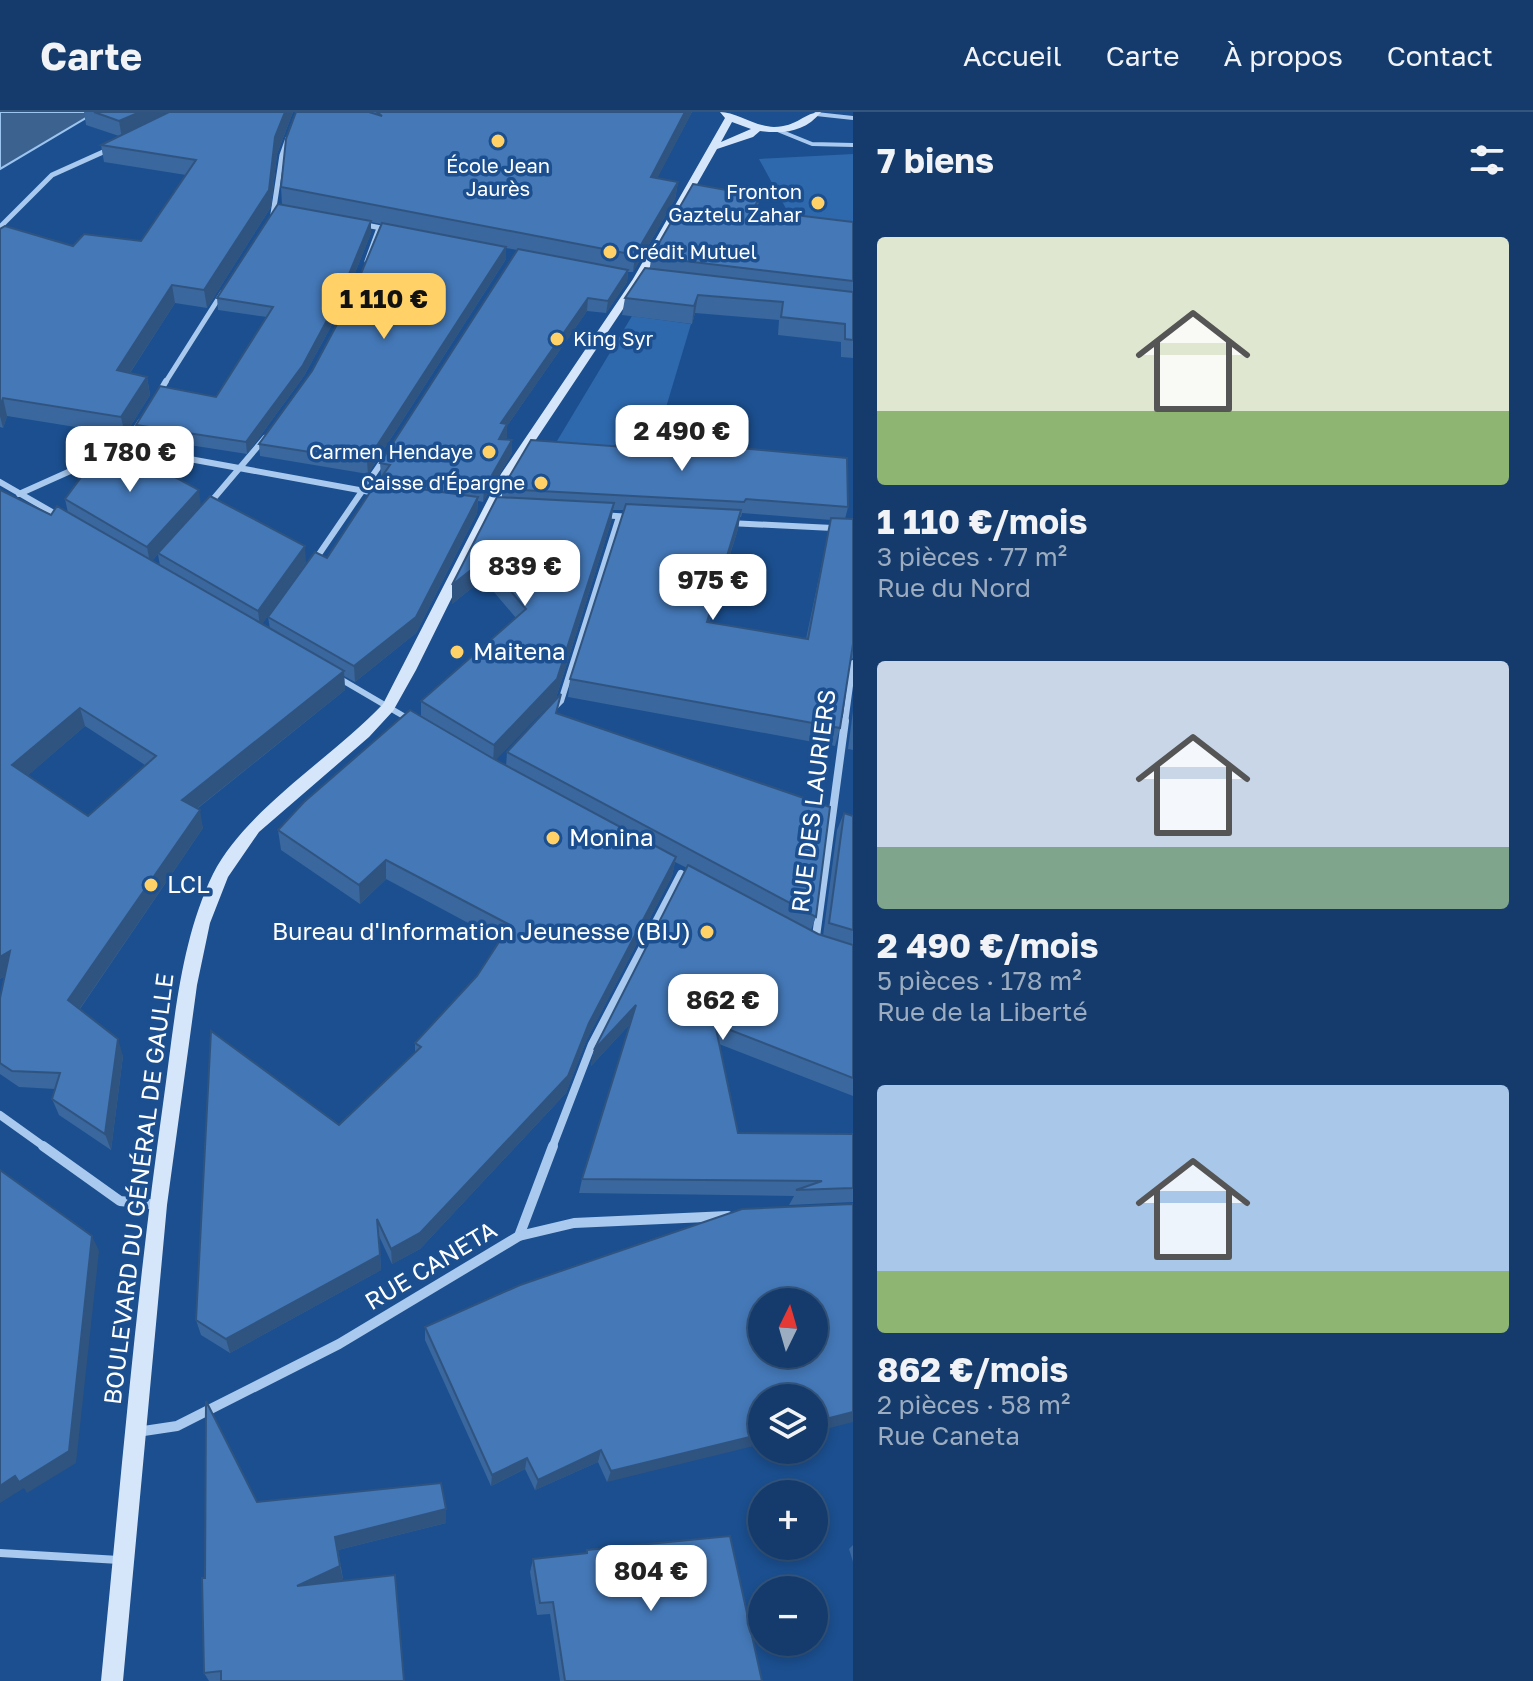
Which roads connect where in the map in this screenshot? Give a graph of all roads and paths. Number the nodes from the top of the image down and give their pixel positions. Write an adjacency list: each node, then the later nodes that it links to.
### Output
1 (816, 113): 3 (lane); 6 (main road)
2 (726, 115): 5 (main road); 9 (main road, BOULEVARD DU GÉNÉRAL DE GAULLE)
3 (853, 118)
4 (292, 127): 10 (street)
5 (758, 128): 6 (main road); 9 (main road)
6 (775, 129): 7 (lane)
7 (853, 145)
8 (115, 147): 12 (street)
9 (715, 147): 37 (main road, BOULEVARD DU GÉNÉRAL DE GAULLE)
10 (267, 222)
11 (349, 222): 13 (street)
12 (0, 227)
13 (379, 228): 14 (street); 15 (street)
14 (394, 231)
15 (364, 267)
16 (225, 288): 17 (street)
17 (158, 394)
18 (149, 408): 20 (street)
19 (268, 434): 22 (street)
20 (124, 447): 22 (street); 25 (street)
21 (389, 452): 24 (street)
22 (241, 469): 24 (street); 27 (street)
23 (0, 482): 25 (street)
24 (364, 491): 26 (street); 34 (street)
25 (19, 494): 32 (street)
26 (395, 496)
27 (201, 514)
28 (587, 515): 29 (street)
29 (619, 517): 30 (street); 38 (street)
30 (644, 518)
31 (717, 522): 33 (street)
32 (72, 524)
33 (853, 529)
34 (308, 569)
35 (853, 663): 44 (street, RUE DES LAURIERS)
36 (325, 670): 37 (street)
37 (388, 707): 39 (street); 47 (main road, BOULEVARD DU GÉNÉRAL DE GAULLE)
38 (552, 711)
39 (414, 723)
40 (668, 867): 41 (street)
41 (681, 874): 42 (street); 49 (street, RUE CANETA)
42 (695, 881)
43 (802, 938): 44 (street)
44 (815, 945): 45 (street)
45 (828, 948)
46 (0, 1115): 47 (street)
47 (158, 1205): 50 (main road, BOULEVARD DU GÉNÉRAL DE GAULLE)
48 (745, 1216): 49 (street)
49 (519, 1236): 50 (street, RUE CANETA)
50 (135, 1432): 52 (main road, BOULEVARD DU GÉNÉRAL DE GAULLE)
51 (0, 1553): 52 (lane)
52 (122, 1560): 53 (main road, BOULEVARD DU GÉNÉRAL DE GAULLE)
53 (112, 1681)

